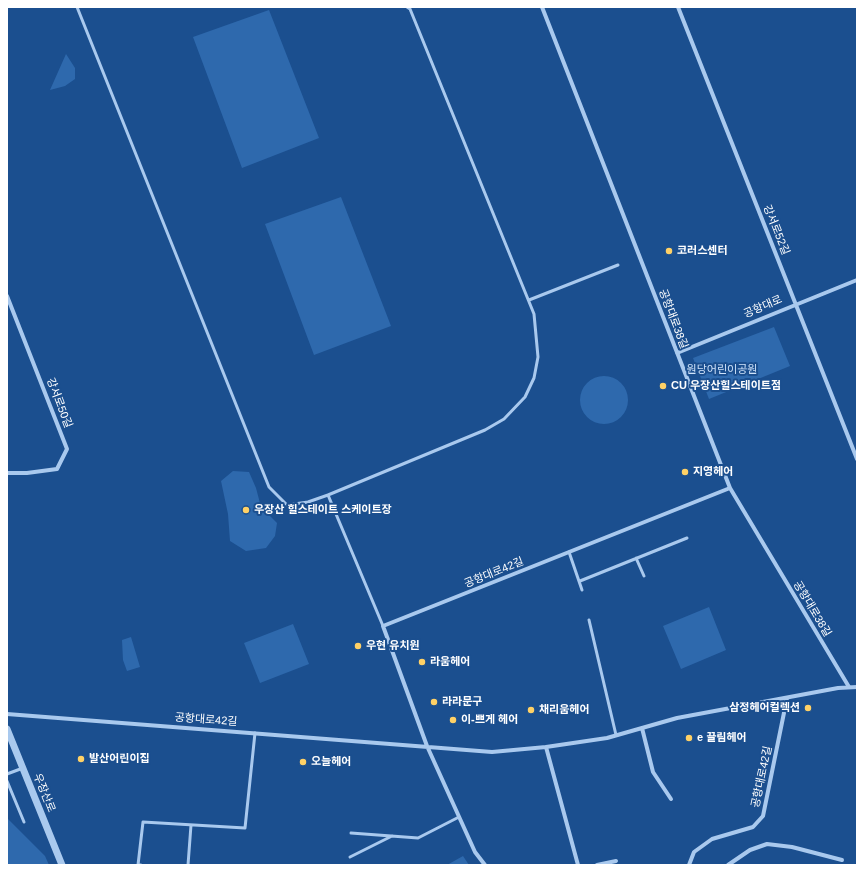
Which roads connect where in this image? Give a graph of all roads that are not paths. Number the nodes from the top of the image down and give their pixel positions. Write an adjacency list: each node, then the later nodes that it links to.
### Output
1 (77, 7): 14 (lane)
2 (408, 7): 8 (lane)
3 (542, 7): 10 (street, 공항대로38길)
4 (678, 7): 9 (street, 강서로52길)
5 (618, 265): 8 (lane)
6 (857, 280): 9 (street, 공항대로)
7 (7, 296): 12 (street, 강서로50길)
8 (528, 300): 14 (lane)
9 (795, 303): 10 (street, 공항대로); 11 (street, 강서로52길)
10 (677, 353): 13 (street, 공항대로38길)
11 (857, 459)
12 (7, 473)
13 (730, 488): 16 (street, 공항대로42길); 23 (street, 공항대로38길)
14 (328, 495): 22 (lane)
15 (687, 538): 17 (lane)
16 (569, 552): 19 (lane); 22 (street, 공항대로42길)
17 (636, 558): 18 (lane); 19 (lane)
18 (644, 576)
19 (580, 581): 20 (lane)
20 (582, 590)
21 (589, 620): 30 (lane)
22 (383, 626): 31 (street)
23 (849, 687): 24 (street, 공항대로42길); 25 (street, 공항대로42길)
24 (857, 687)
25 (787, 698): 27 (street, 공항대로42길); 51 (street, 공항대로42길)
26 (7, 714): 29 (street, 공항대로42길)
27 (642, 728): 30 (street, 공항대로42길); 36 (street)
28 (7, 729): 33 (street, 우장산로)
29 (255, 733): 31 (street, 공항대로42길); 39 (lane)
30 (616, 735): 32 (street, 공항대로42길)
31 (427, 746): 32 (street, 공항대로42길); 37 (street)
32 (546, 747): 49 (street)
33 (23, 768): 34 (lane); 45 (street, 우장산로)
34 (7, 774)
35 (7, 780): 38 (lane)
36 (671, 799)
37 (459, 817): 41 (lane); 48 (street)
38 (24, 822)
39 (191, 825): 46 (lane); 47 (lane)
40 (351, 833): 41 (lane)
41 (392, 836): 42 (lane)
42 (350, 857)
43 (842, 860): 52 (street)
44 (616, 861): 50 (street)
45 (62, 865)
46 (140, 865)
47 (188, 865)
48 (485, 865)
49 (578, 865)
50 (597, 865)
51 (689, 865)
52 (728, 865)

